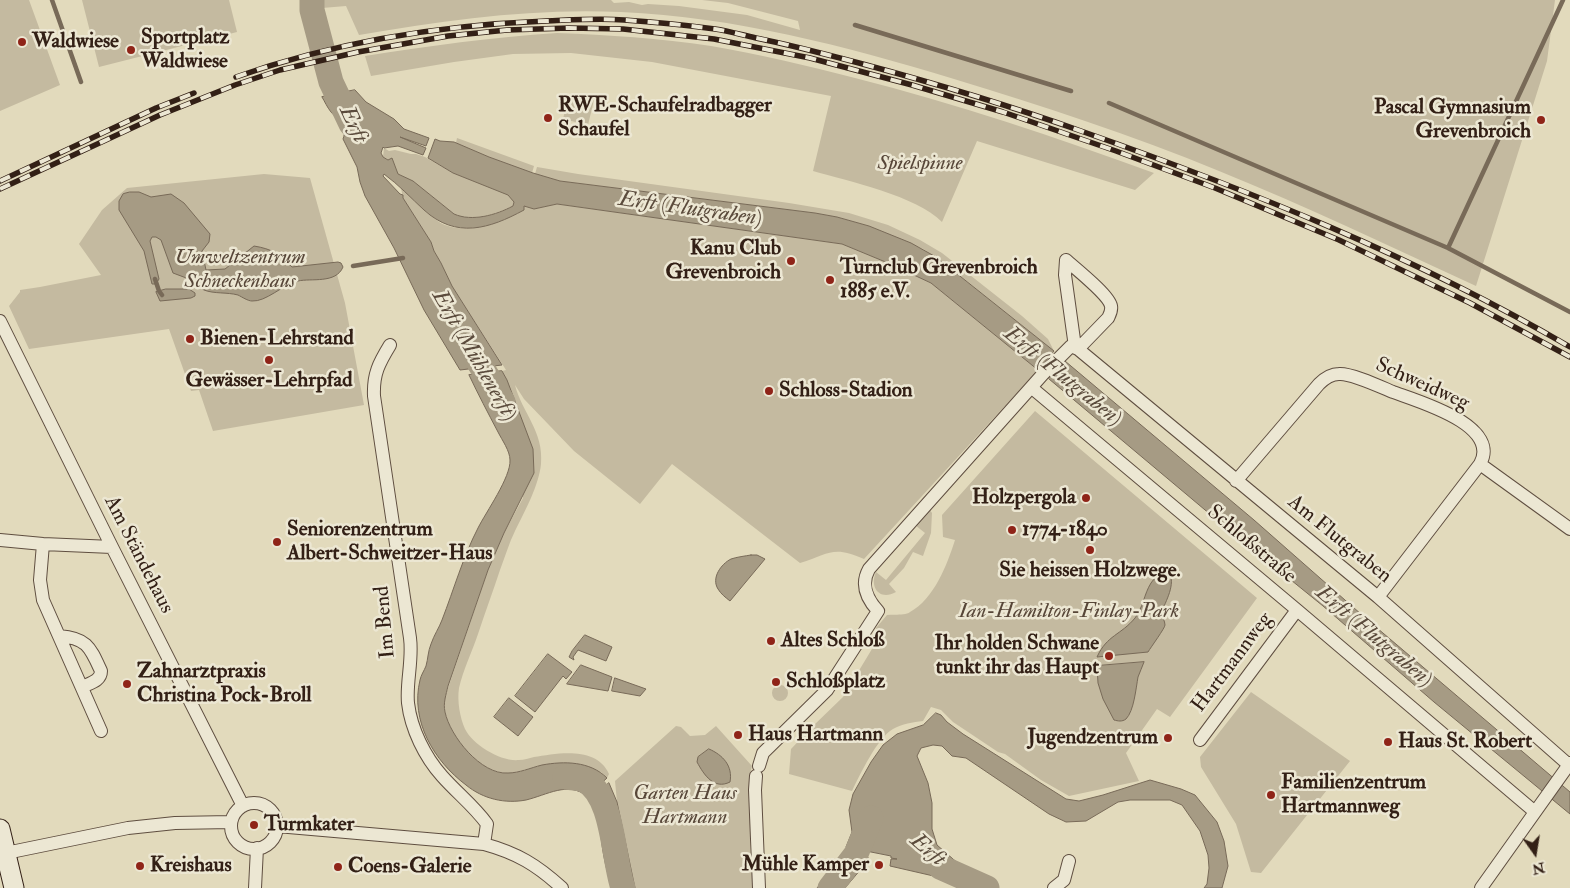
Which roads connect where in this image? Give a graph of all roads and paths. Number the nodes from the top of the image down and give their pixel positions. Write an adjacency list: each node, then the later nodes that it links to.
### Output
1 (0, 321): 2 (street, Am Ständehaus)
2 (4, 337): 11 (street, Am Ständehaus)
3 (390, 345): 24 (street, Im Bend)
4 (1077, 348): 4 (street); 5 (street); 7 (street, Am Flutgraben)
5 (1032, 388): 13 (street, Schloßstraße); 31 (street)
6 (1480, 464): 7 (street, Schweidweg); 8 (street); 12 (street)
7 (1236, 481): 12 (street, Am Flutgraben)
8 (1570, 528)
9 (0, 540): 10 (street)
10 (43, 544): 11 (street); 14 (street)
11 (112, 548): 19 (street, Am Ständehaus)
12 (1378, 597): 18 (street, Am Flutgraben)
13 (1297, 610): 17 (street, Hartmannweg); 20 (street, Schloßstraße)
14 (59, 636): 15 (street); 15 (street)
15 (82, 687): 16 (street)
16 (101, 730)
17 (1200, 740)
18 (1570, 765): 20 (street)
19 (243, 806): 21 (street); 22 (street)
20 (1535, 812): 33 (street)
21 (231, 822): 25 (street); 26 (street)
22 (277, 826): 24 (street); 25 (street)
23 (0, 830): 26 (main road)
24 (484, 844): 30 (street)
25 (257, 848): 29 (street)
26 (6, 853): 28 (main road)
27 (1069, 861): 32 (street)
28 (14, 888)
29 (255, 888)
30 (562, 888)
31 (759, 888)
32 (1054, 888)
33 (1481, 888)

